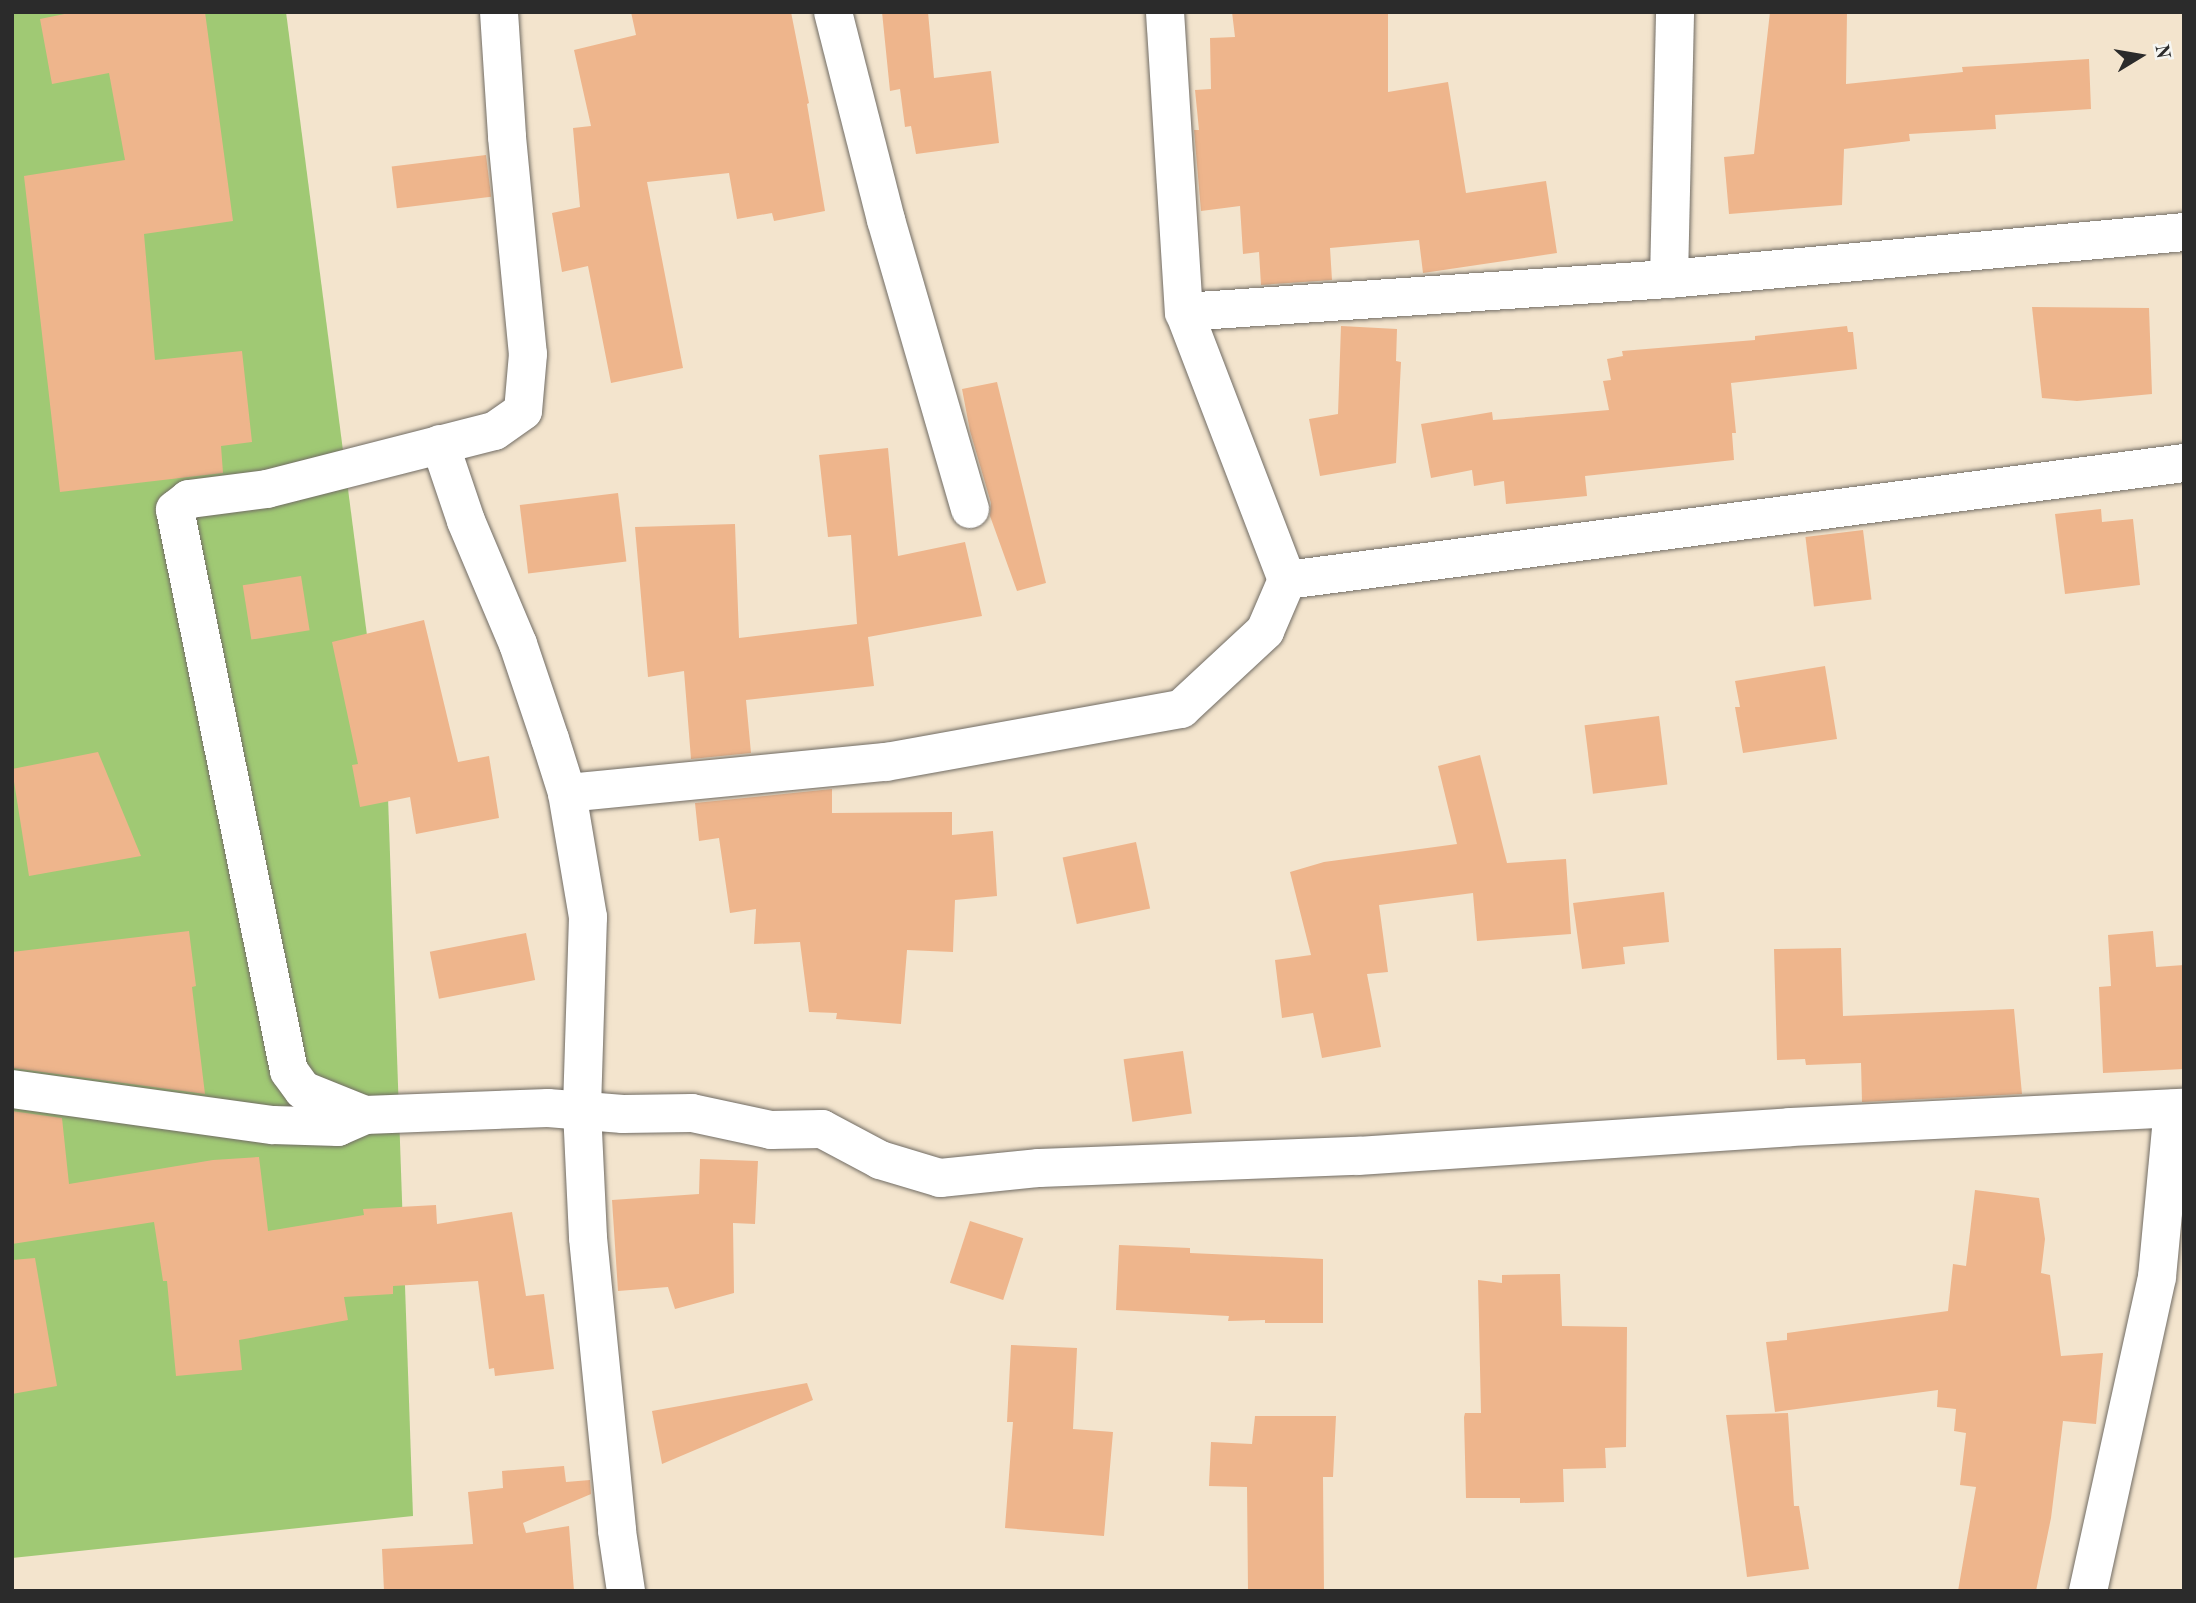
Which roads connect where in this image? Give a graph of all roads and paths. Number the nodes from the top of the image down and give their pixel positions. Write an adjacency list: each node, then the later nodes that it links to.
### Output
1 (499, 12): 8 (street)
2 (833, 12): 10 (street)
3 (1164, 12): 7 (street)
4 (1675, 12): 6 (street)
5 (2184, 232): 6 (street)
6 (1669, 279): 7 (street)
7 (1184, 312): 11 (street)
8 (440, 444): 12 (street); 13 (street)
9 (2184, 463): 11 (street)
10 (970, 509)
11 (1287, 580): 12 (street)
12 (567, 793): 16 (street)
13 (289, 1071): 17 (street); 18 (street)
14 (12, 1089): 18 (street)
15 (2178, 1108): 16 (street); 20 (street)
16 (582, 1110): 17 (street); 19 (street)
17 (365, 1115): 18 (street)
18 (273, 1125)
19 (626, 1591)
20 (2088, 1591)

